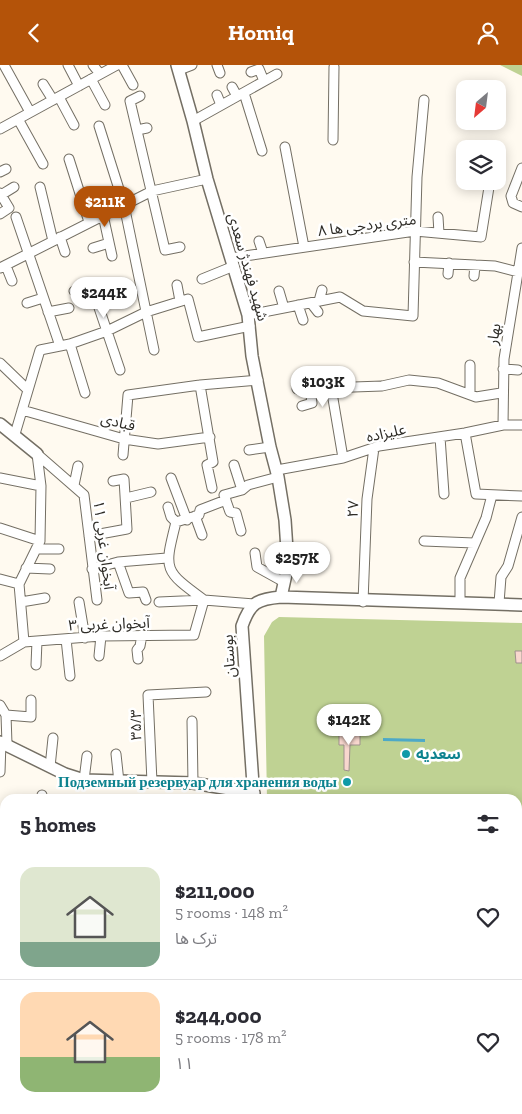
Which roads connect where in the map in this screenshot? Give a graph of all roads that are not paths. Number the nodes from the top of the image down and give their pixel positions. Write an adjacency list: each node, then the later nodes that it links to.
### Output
1 (4, 65): 24 (street)
2 (68, 65): 15 (street)
3 (93, 65): 11 (street)
4 (117, 65): 11 (street)
5 (122, 65): 14 (street)
6 (192, 65): 8 (street)
7 (334, 67): 32 (street)
8 (178, 68): 26 (street, شهید فهندژ سعدی)
9 (251, 72): 12 (street)
10 (277, 75): 12 (street)
11 (95, 77): 15 (street); 22 (street)
12 (264, 81): 17 (street)
13 (43, 84): 20 (street)
14 (133, 85)
15 (79, 86): 20 (street)
16 (232, 87): 17 (street)
17 (241, 94): 23 (street); 34 (street)
18 (217, 95): 23 (street)
19 (140, 96): 31 (street)
20 (56, 98): 24 (street); 28 (street)
21 (424, 100): 53 (street)
22 (104, 105)
23 (221, 105): 26 (street)
24 (30, 113): 25 (street)
25 (18, 119): 27 (street); 36 (street)
26 (194, 121): 38 (street, شهید فهندژ سعدی)
27 (1, 125)
28 (74, 125)
29 (99, 126): 44 (street)
30 (147, 128): 31 (street)
31 (135, 136): 42 (street)
32 (333, 140)
33 (285, 147): 59 (street)
34 (262, 151)
35 (69, 159): 52 (street)
36 (43, 164)
37 (521, 173): 45 (street)
38 (207, 179): 42 (street); 67 (street, شهید فهندژ سعدی)
39 (14, 187): 43 (street)
40 (40, 187): 55 (street)
41 (489, 190): 54 (street, ۸ متری بردجی ها)
42 (152, 191): 44 (street); 47 (street)
43 (0, 194): 48 (street)
44 (124, 205): 49 (street); 90 (street)
45 (522, 207)
46 (166, 211): 47 (street)
47 (157, 213): 58 (street)
48 (0, 214)
49 (103, 215): 52 (street); 57 (street)
50 (16, 217): 64 (street)
51 (438, 217): 54 (street)
52 (90, 222): 55 (street)
53 (415, 231): 54 (street, ۸ متری بردجی ها); 59 (street, ۸ متری بردجی ها); 66 (street)
54 (439, 233)
55 (57, 239): 62 (street); 64 (street)
56 (259, 241): 63 (street)
57 (109, 243): 61 (street); 65 (street)
58 (180, 247)
59 (304, 247): 63 (street, ۸ متری بردجی ها)
60 (522, 248): 71 (street, بهار)
61 (93, 249)
62 (65, 252)
63 (263, 253): 67 (street, ۸ متری بردجی ها)
64 (28, 254): 70 (street); 82 (street)
65 (112, 255)
66 (414, 261): 68 (street); 84 (street)
67 (232, 262): 74 (street, ۸ متری بردجی ها); 93 (street, شهید فهندژ سعدی)
68 (449, 263): 69 (street); 72 (street)
69 (475, 265): 71 (street); 73 (street)
70 (2, 267): 75 (street)
71 (518, 272): 100 (street, بهار)
72 (448, 274)
73 (474, 276)
74 (202, 279)
75 (12, 281)
76 (107, 283): 78 (street)
77 (176, 285): 83 (street)
78 (92, 287): 80 (street); 94 (street)
79 (322, 290): 84 (street)
80 (74, 291)
81 (279, 291): 88 (street)
82 (43, 298): 85 (street); 89 (street)
83 (184, 300): 90 (street); 93 (street)
84 (315, 302): 86 (street); 91 (street)
85 (27, 303)
86 (298, 305): 88 (street); 92 (street)
87 (70, 308): 89 (street)
88 (284, 308): 93 (street)
89 (48, 312): 96 (street)
90 (146, 312): 94 (street); 97 (street)
91 (318, 312)
92 (303, 319)
93 (249, 320): 104 (street, شهید فهندژ سعدی)
94 (107, 331): 95 (street); 101 (street)
95 (70, 344): 96 (street); 110 (street)
96 (60, 346): 109 (street)
97 (154, 350)
98 (0, 363): 109 (street)
99 (470, 365): 112 (street)
100 (503, 369): 102 (street); 111 (street, بهار)
101 (120, 370)
102 (518, 370)
103 (332, 373): 106 (street)
104 (258, 380): 105 (street); 123 (street, شهید فهندژ سعدی)
105 (200, 385): 120 (street); 122 (street)
106 (331, 387): 107 (street); 112 (street); 128 (street)
107 (310, 388): 108 (street); 113 (street)
108 (297, 389)
109 (28, 390): 114 (street)
110 (85, 393)
111 (502, 393): 112 (street); 116 (street, بهار)
112 (470, 394)
113 (302, 406)
114 (22, 410): 119 (street); 122 (street, قبادی)
115 (0, 424): 119 (street)
116 (503, 425): 117 (street, علیزاده); 118 (street, علیزاده)
117 (522, 425)
118 (465, 433): 121 (street, علیزاده); 141 (street)
119 (15, 434): 126 (street)
120 (210, 437): 122 (street, قبادی); 137 (street)
121 (440, 437): 124 (street, علیزاده); 140 (street)
122 (124, 439): 127 (street)
123 (270, 447): 125 (street); 131 (street, شهید فهندژ سعدی)
124 (374, 448): 128 (street, علیزاده); 175 (street, ۲۷)
125 (249, 450)
126 (37, 454): 135 (street, آبخوان غربی ۱۱); 136 (street)
127 (123, 455)
128 (343, 458): 131 (street, علیزاده)
129 (234, 465): 138 (street)
130 (78, 466): 135 (street)
131 (277, 474): 138 (street, علیزاده); 165 (street, شهید فهندژ سعدی)
132 (0, 478): 136 (street)
133 (171, 478): 147 (street)
134 (113, 481): 144 (street)
135 (74, 485): 152 (street, آبخوان غربی ۱۱)
136 (41, 486): 156 (street)
137 (212, 487)
138 (242, 491): 143 (street, علیزاده)
139 (151, 492): 144 (street)
140 (444, 494)
141 (492, 495): 142 (street); 154 (street)
142 (522, 496)
143 (225, 497): 147 (street, علیزاده); 150 (street)
144 (126, 498): 152 (street)
145 (168, 507): 148 (street)
146 (522, 517): 155 (street)
147 (191, 518): 148 (street, علیزاده); 151 (street)
148 (176, 522): 159 (street)
149 (0, 528): 156 (street)
150 (241, 531)
151 (202, 535)
152 (89, 536): 163 (street, آبخوان غربی ۱۱)
153 (424, 541): 154 (street)
154 (474, 543): 176 (street)
155 (518, 544): 177 (street)
156 (38, 545): 157 (street); 161 (street)
157 (59, 549)
158 (254, 553): 165 (street)
159 (167, 558): 160 (street); 171 (street)
160 (118, 562): 163 (street); 170 (street)
161 (26, 569): 162 (street); 166 (street)
162 (50, 569)
163 (92, 569): 169 (street, آبخوان غربی ۱۱)
164 (0, 579): 166 (street)
165 (284, 582): 167 (street, شهید فهندژ سعدی)
166 (19, 584): 172 (street)
167 (281, 597): 175 (street); 178 (street)
168 (45, 598): 172 (street)
169 (97, 600)
170 (146, 600)
171 (204, 600): 174 (street); 178 (street); 180 (street, آبخوان غربی ۳)
172 (21, 602): 185 (street)
173 (80, 602): 182 (street)
174 (159, 602)
175 (363, 602): 176 (street)
176 (460, 603): 177 (street)
177 (499, 603): 179 (street)
178 (254, 604): 207 (street, بوستان)
179 (522, 605)
180 (142, 635): 181 (street, آبخوان غربی ۳); 188 (street)
181 (101, 636): 182 (street, آبخوان غربی ۳); 187 (street)
182 (85, 638): 183 (street, آبخوان غربی ۳)
183 (66, 639): 184 (street, آبخوان غربی ۳); 190 (street)
184 (37, 641): 185 (street, آبخوان غربی ۳); 189 (street)
185 (24, 642): 186 (street)
186 (0, 656)
187 (99, 656)
188 (138, 659)
189 (36, 665)
190 (70, 676)
191 (206, 692): 204 (street, ۳۵/۳)
192 (31, 699): 194 (street)
193 (0, 705): 194 (street)
194 (6, 715): 197 (street)
195 (192, 721): 205 (street)
196 (53, 738): 200 (street)
197 (3, 743): 200 (street); 201 (street)
198 (116, 754): 203 (street)
199 (87, 756): 202 (street)
200 (50, 767): 202 (street)
201 (0, 772)
202 (84, 780): 203 (street)
203 (119, 782): 204 (street)
204 (152, 782): 205 (street)
205 (193, 783): 206 (street)
206 (245, 794)
207 (254, 794)

